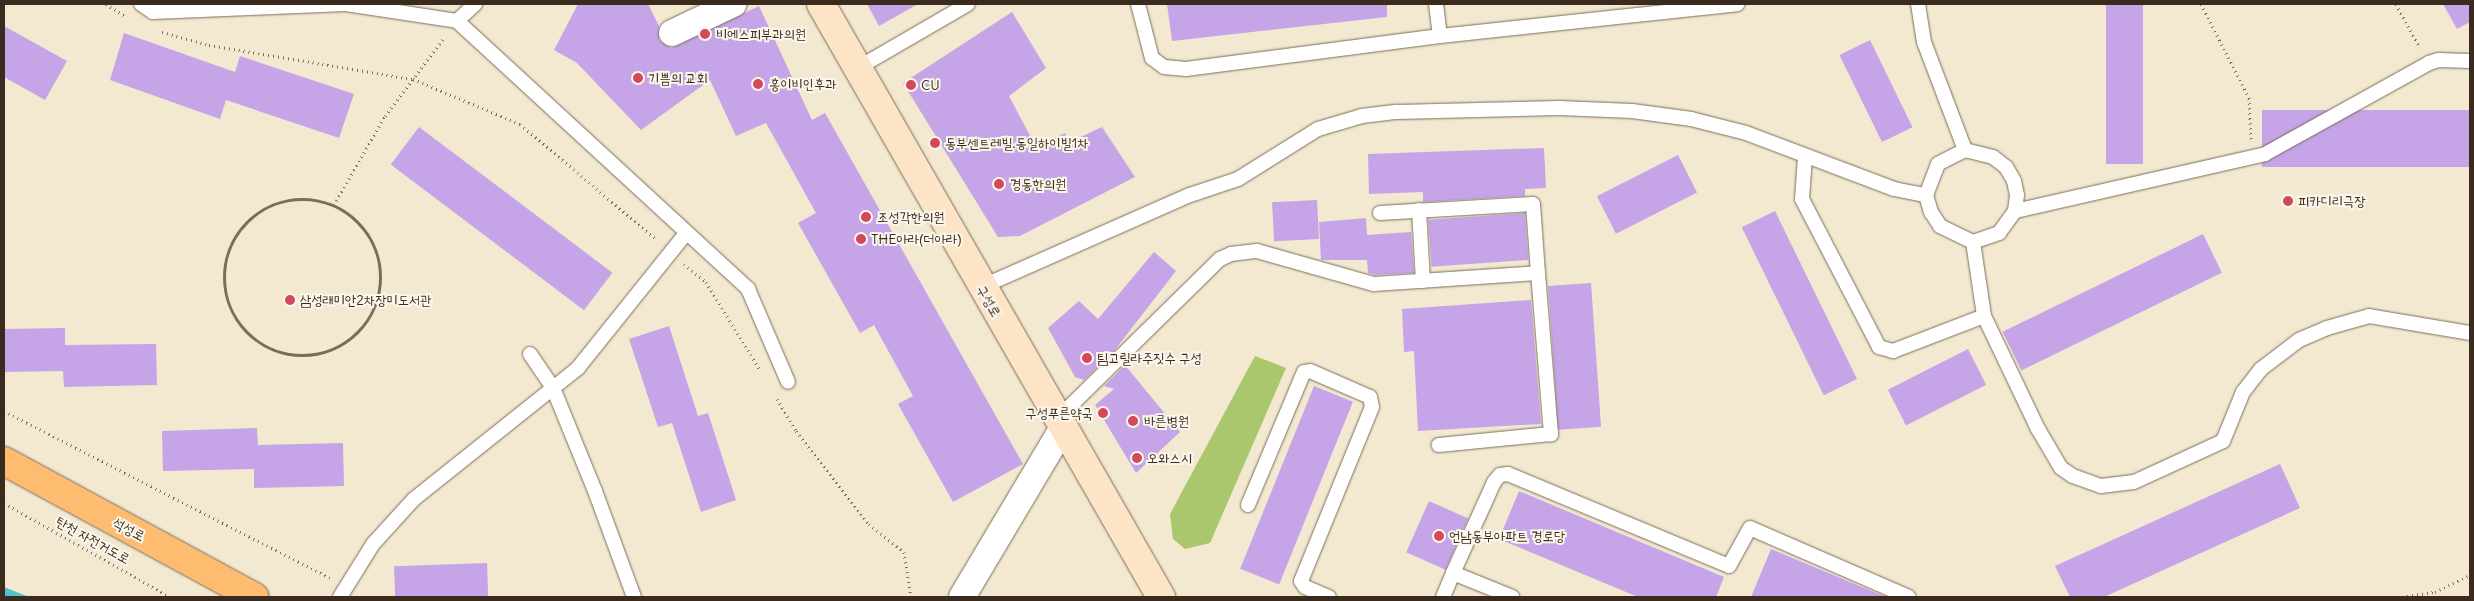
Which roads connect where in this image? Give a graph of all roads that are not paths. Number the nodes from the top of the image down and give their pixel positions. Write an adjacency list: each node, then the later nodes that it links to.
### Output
1 (141, 4): 10 (lane)
2 (475, 4): 10 (lane)
3 (733, 4): 11 (street)
4 (821, 4): 14 (main road, 구성로)
5 (968, 4): 14 (lane)
6 (1138, 4): 12 (lane)
7 (1436, 4): 12 (lane)
8 (1737, 4): 12 (lane)
9 (1918, 4): 15 (lane)
10 (457, 21): 21 (lane)
11 (672, 33)
12 (1440, 36)
13 (2470, 61): 19 (lane)
14 (856, 69): 25 (main road, 구성로)
15 (1965, 150): 17 (lane); 19 (lane)
16 (1805, 156): 17 (lane); 25 (lane); 26 (lane)
17 (1926, 195): 22 (lane)
18 (1419, 210): 20 (lane); 23 (lane); 24 (lane)
19 (2014, 211): 22 (lane)
20 (1380, 212)
21 (686, 232): 29 (lane); 30 (lane)
22 (1973, 242): 26 (lane)
23 (1538, 273): 24 (lane); 32 (lane)
24 (1423, 281): 31 (lane)
25 (981, 287): 31 (main road, 구성로)
26 (1984, 316): 27 (lane)
27 (2470, 333)
28 (530, 354): 30 (lane)
29 (788, 382)
30 (553, 388): 36 (lane); 38 (lane)
31 (1059, 424): 39 (street); 40 (main road, 구성로)
32 (1439, 445)
33 (4, 462): 37 (highway, 석성로)
34 (1248, 505): 41 (lane)
35 (1453, 573): 42 (lane); 43 (lane); 44 (lane)
36 (343, 592)
37 (254, 597)
38 (634, 597)
39 (962, 597)
40 (1161, 597)
41 (1329, 597)
42 (1443, 597)
43 (1512, 597)
44 (1909, 597)

